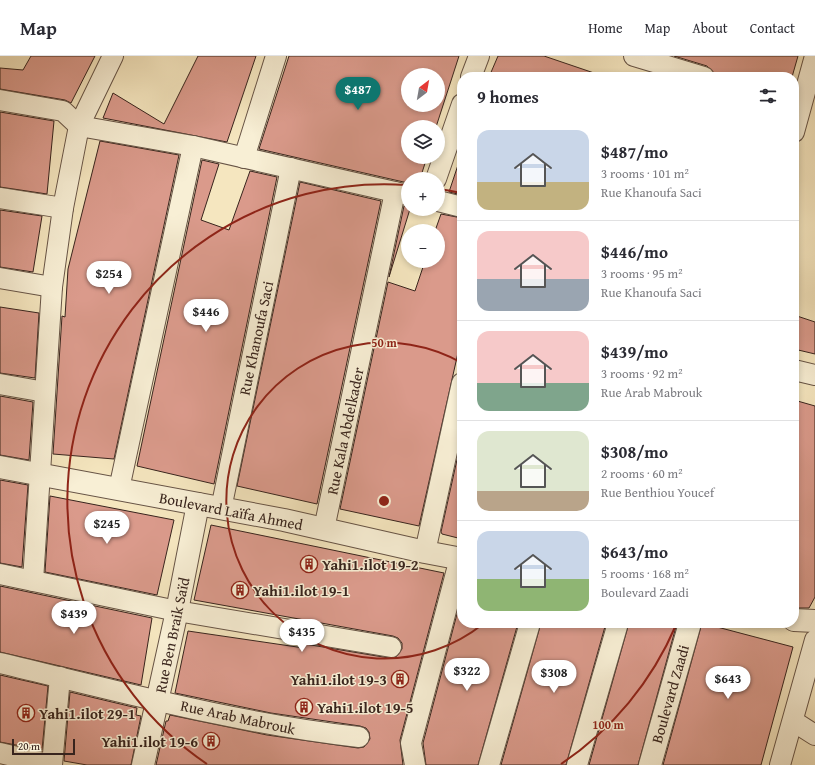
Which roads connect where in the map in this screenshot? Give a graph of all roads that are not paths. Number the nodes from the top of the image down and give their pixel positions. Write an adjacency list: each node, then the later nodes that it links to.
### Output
1 (113, 56): 11 (street)
2 (276, 56): 13 (street)
3 (479, 56): 6 (street)
4 (815, 56): 9 (street)
5 (641, 64): 7 (street)
6 (474, 72)
7 (680, 72)
8 (0, 100): 11 (street)
9 (799, 102)
10 (457, 118): 15 (street)
11 (79, 126): 12 (street); 21 (street)
12 (193, 146): 13 (street); 31 (street)
13 (244, 158): 14 (street)
14 (291, 168): 16 (street); 33 (street, Rue Khanoufa Saci)
15 (438, 172)
16 (401, 193)
17 (401, 197): 34 (street, Rue Kala Abdelkader)
18 (0, 198): 21 (street)
19 (445, 203): 20 (street)
20 (457, 206)
21 (63, 208): 23 (street)
22 (0, 278): 23 (street)
23 (52, 287): 27 (street)
24 (799, 371): 25 (street)
25 (815, 375)
26 (0, 384): 27 (street)
27 (45, 392): 30 (street)
28 (457, 406): 35 (street)
29 (0, 467): 30 (street, Boulevard Laïfa Ahmed)
30 (39, 474): 31 (street, Boulevard Laïfa Ahmed); 39 (street)
31 (119, 489): 32 (street, Boulevard Laïfa Ahmed)
32 (198, 504): 33 (street, Boulevard Laïfa Ahmed); 40 (street, Rue Ben Braik Saïd)
33 (221, 509): 34 (street, Boulevard Laïfa Ahmed)
34 (324, 529): 35 (street, Boulevard Laïfa Ahmed)
35 (425, 552): 36 (street, Boulevard Laïfa Ahmed)
36 (457, 557)
37 (457, 573): 57 (street)
38 (0, 574): 39 (street)
39 (33, 581): 40 (street)
40 (177, 611): 47 (street); 50 (street, Rue Ben Braik Saïd)
41 (799, 620): 42 (street)
42 (815, 621)
43 (529, 628): 58 (street)
44 (617, 628): 59 (street)
45 (689, 628): 60 (street, Boulevard Zaadi)
46 (815, 640): 51 (street)
47 (391, 647)
48 (0, 663): 49 (street, Rue Arab Mabrouk)
49 (60, 677): 50 (street, Rue Arab Mabrouk); 55 (street)
50 (158, 700): 53 (street, Rue Arab Mabrouk); 56 (street, Rue Ben Braik Saïd)
51 (792, 721): 52 (street); 61 (street)
52 (815, 735)
53 (359, 738)
54 (0, 753): 55 (street)
55 (52, 765)
56 (144, 765)
57 (415, 765)
58 (489, 765)
59 (577, 765)
60 (650, 765)
61 (780, 765)

